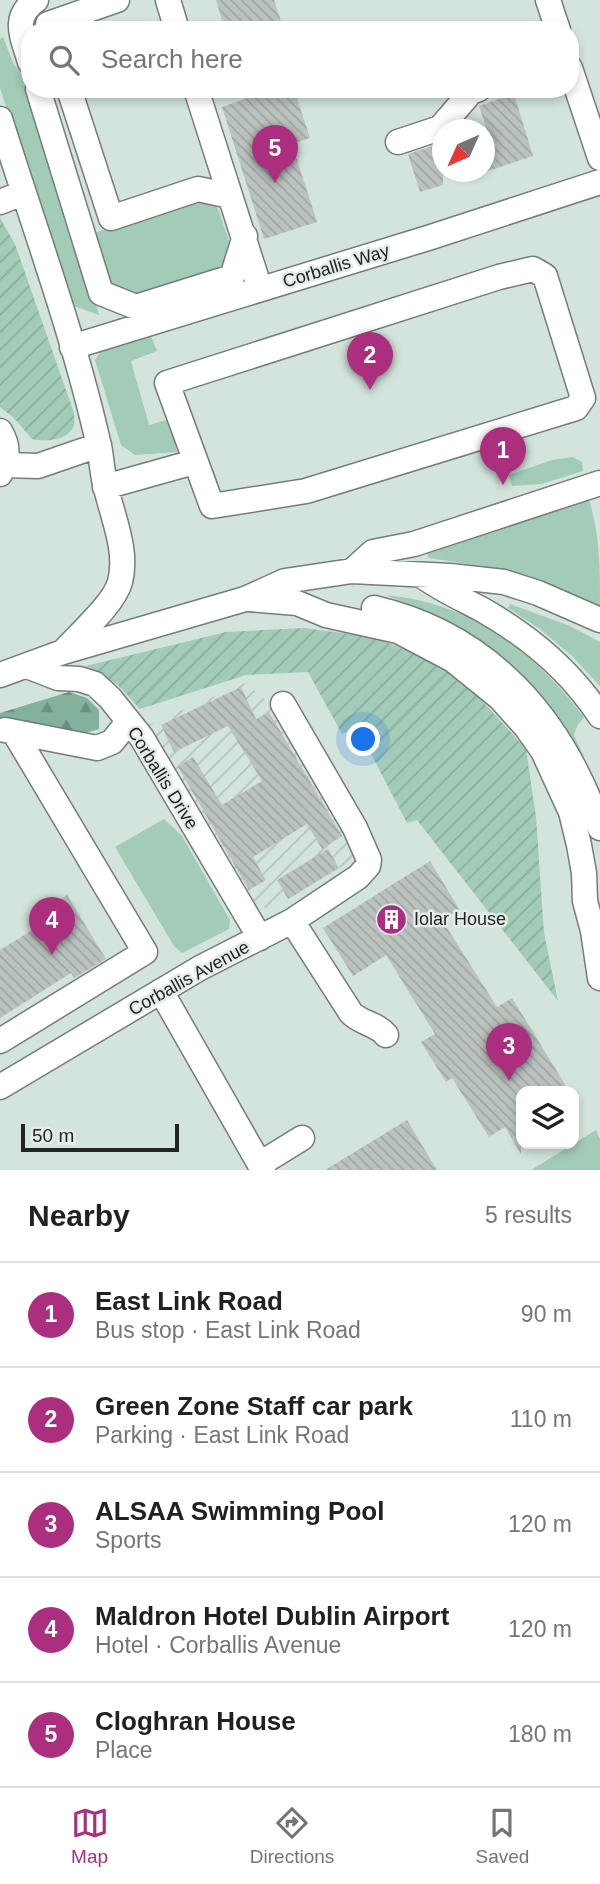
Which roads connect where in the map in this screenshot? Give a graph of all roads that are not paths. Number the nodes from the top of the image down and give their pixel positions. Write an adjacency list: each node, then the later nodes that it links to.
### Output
1 (117, 0): 4 (street)
2 (168, 0): 6 (street)
3 (548, 0): 7 (street)
4 (74, 7): 5 (street)
5 (53, 21)
6 (174, 21)
7 (555, 21)
8 (579, 95): 15 (street)
9 (41, 98): 20 (street)
10 (72, 98): 18 (street)
11 (199, 98): 18 (street)
12 (466, 98): 14 (street)
13 (0, 119): 16 (street)
14 (398, 142)
15 (600, 158)
16 (6, 161): 19 (street)
17 (600, 182): 21 (street, Corballis Way)
18 (230, 196): 20 (street)
19 (11, 197): 22 (street)
20 (245, 236): 21 (street)
21 (260, 289): 22 (street, Corballis Way)
22 (72, 347): 24 (street)
23 (0, 431): 26 (street)
24 (99, 445): 26 (street); 28 (street)
25 (194, 462): 25 (street); 28 (street)
26 (3, 469)
27 (600, 483): 29 (street)
28 (106, 487): 34 (street)
29 (352, 570): 30 (street); 31 (street)
30 (420, 574): 33 (street); 38 (street)
31 (245, 599): 32 (street); 34 (street)
32 (297, 603): 41 (street); 44 (street)
33 (600, 620)
34 (63, 652): 35 (street)
35 (27, 666): 36 (street); 39 (street, Corballis Drive)
36 (0, 675)
37 (283, 704): 43 (street, Corballis Avenue)
38 (600, 716)
39 (128, 722): 40 (street); 45 (street, Corballis Drive)
40 (7, 730): 49 (street)
41 (600, 828)
42 (600, 841): 44 (street)
43 (292, 921): 45 (street, Corballis Avenue); 48 (street)
44 (593, 931): 46 (street)
45 (260, 939): 47 (street, Corballis Avenue)
46 (600, 978)
47 (161, 991): 50 (street, Corballis Avenue); 52 (street)
48 (386, 1035)
49 (0, 1041)
50 (0, 1087)
51 (302, 1138): 52 (street)
52 (262, 1167)

